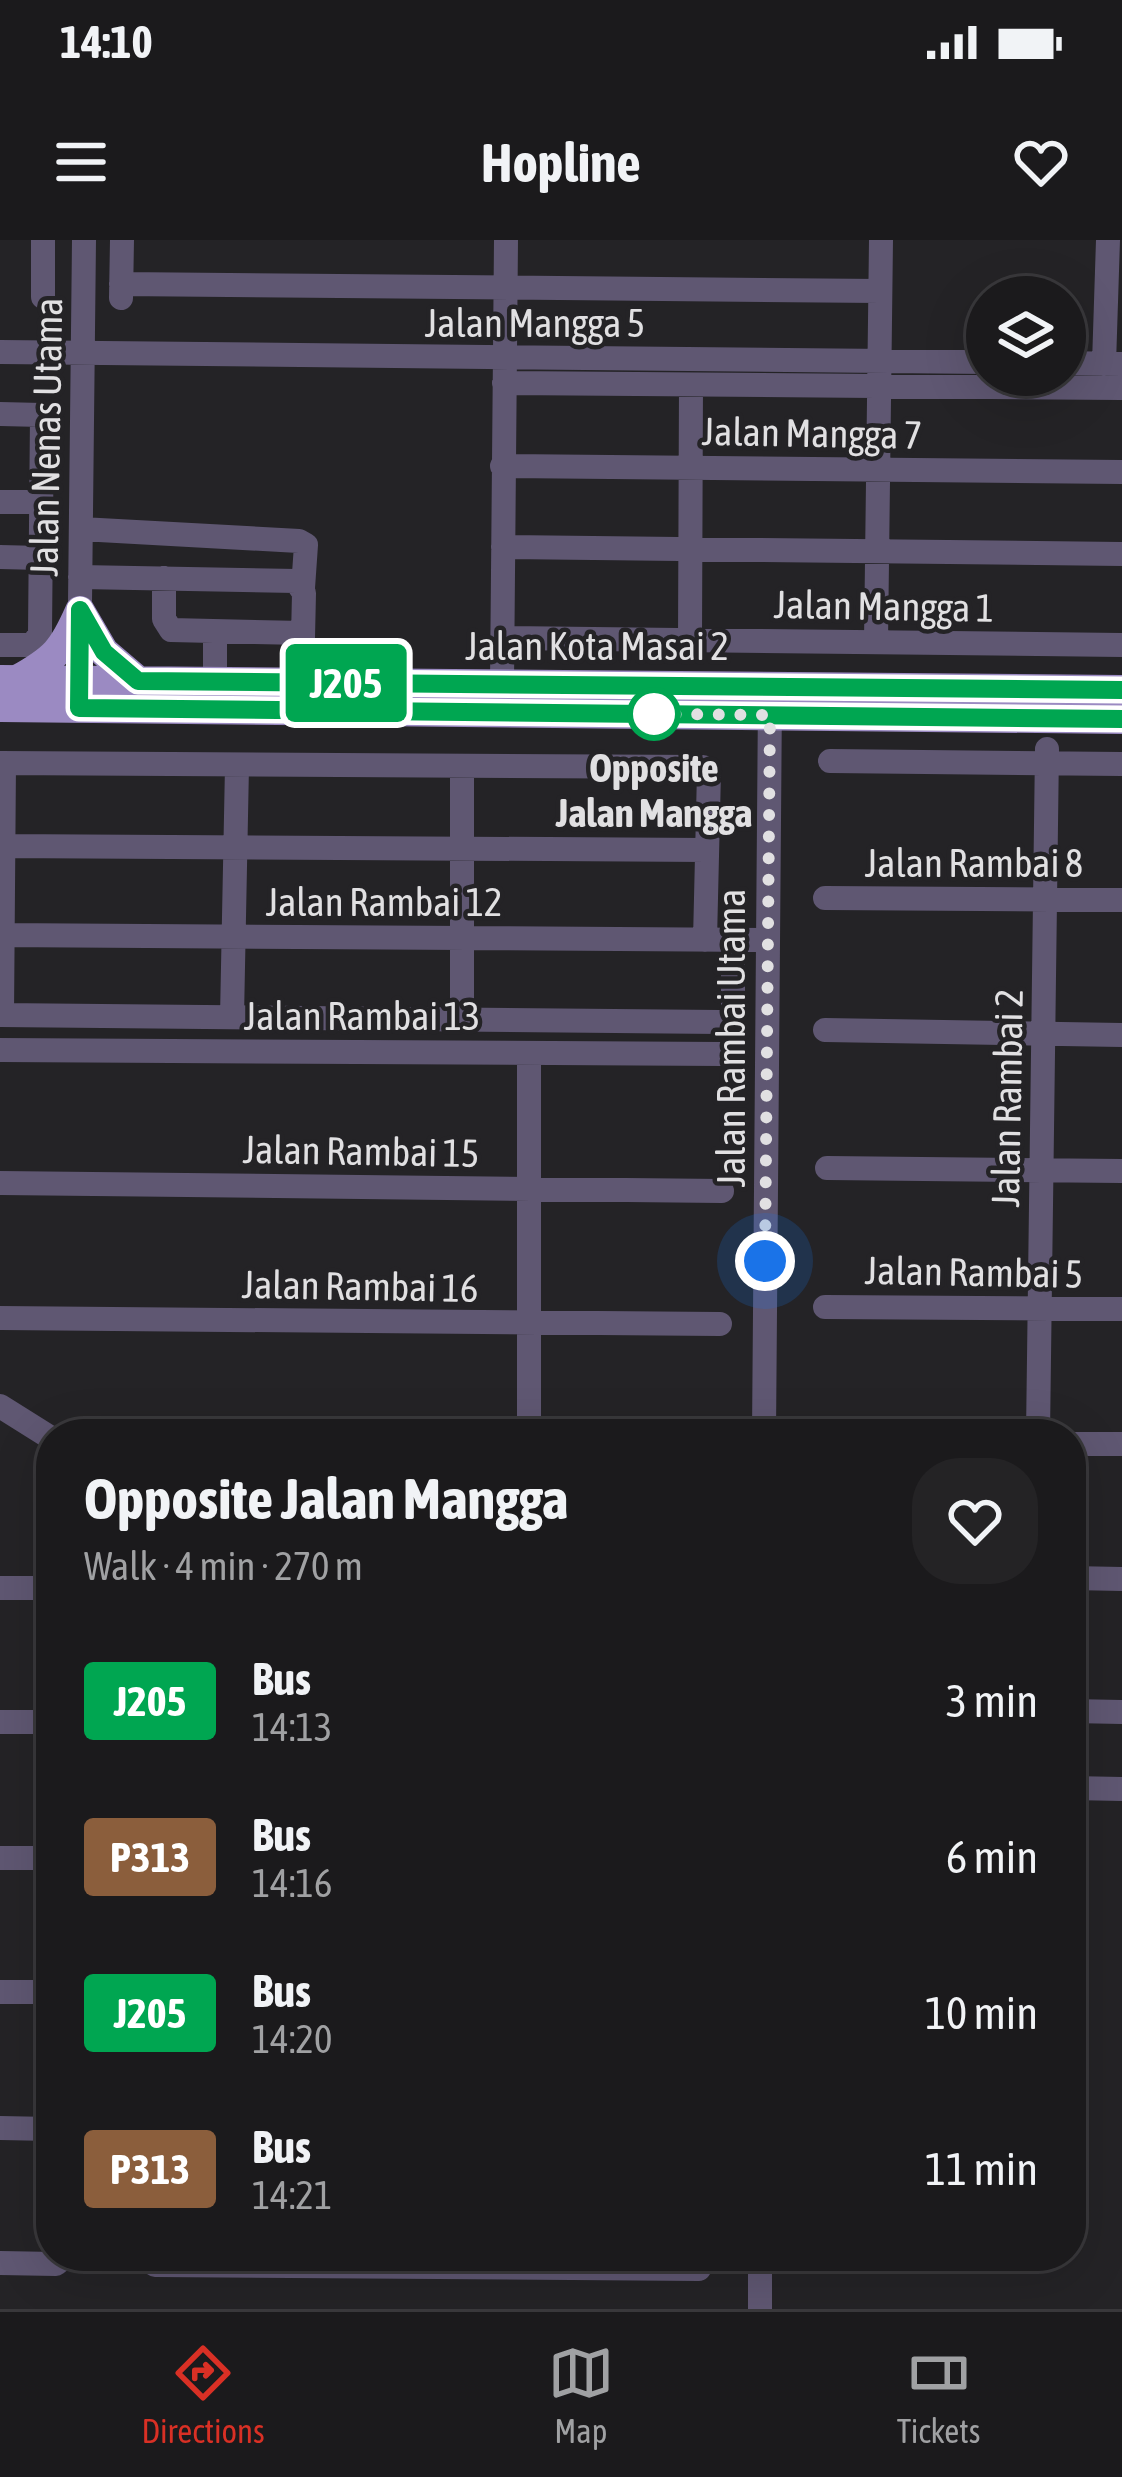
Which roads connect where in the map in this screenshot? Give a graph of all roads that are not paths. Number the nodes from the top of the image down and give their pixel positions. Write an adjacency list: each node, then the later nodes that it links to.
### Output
1 (43, 240): 9 (street)
2 (84, 240): 12 (street, Jalan Nenas Utama)
3 (122, 240): 7 (street)
4 (506, 240): 7 (street)
5 (881, 240): 8 (street)
6 (1108, 240): 10 (street)
7 (506, 285): 8 (street); 16 (street)
8 (880, 291): 13 (street)
9 (43, 297)
10 (1114, 298): 15 (street)
11 (0, 352): 12 (street, Jalan Mangga 5)
12 (83, 354): 16 (street, Jalan Mangga 5); 27 (street, Jalan Nenas Utama)
13 (879, 360): 14 (street, Jalan Mangga 5); 16 (street, Jalan Mangga 5); 18 (street)
14 (966, 362)
15 (1113, 364)
16 (504, 372): 17 (street, Jalan Mangga 5); 21 (street)
17 (691, 385): 18 (street, Jalan Mangga 5); 22 (street)
18 (878, 386): 19 (street, Jalan Mangga 5); 23 (street)
19 (1122, 388)
20 (0, 414): 26 (street)
21 (502, 466): 22 (street, Jalan Mangga 7); 28 (street)
22 (690, 468): 23 (street, Jalan Mangga 7); 29 (street)
23 (876, 470): 24 (street, Jalan Mangga 7); 30 (street)
24 (1122, 472)
25 (0, 502): 26 (street)
26 (41, 502): 33 (street)
27 (81, 530): 34 (street, Jalan Nenas Utama); 36 (street)
28 (503, 547): 29 (street); 40 (street)
29 (690, 549): 30 (street); 41 (street)
30 (877, 550): 31 (street); 42 (street)
31 (1122, 554)
32 (0, 557): 33 (street)
33 (41, 558): 43 (street)
34 (80, 577): 35 (street); 37 (street, Jalan Nenas Utama)
35 (164, 578): 36 (street); 38 (street)
36 (303, 588): 39 (street)
37 (80, 610): 45 (main road); 46 (main road); 51 (street, Jalan Nenas Utama)
38 (215, 632): 39 (street); 47 (street)
39 (303, 633): 48 (street)
40 (502, 638): 41 (street, Jalan Mangga 1); 49 (street)
41 (689, 640): 42 (street, Jalan Mangga 1)
42 (876, 642): 44 (street, Jalan Mangga 1)
43 (0, 645)
44 (1122, 645)
45 (9, 680): 51 (main road, Jalan Kota Masai 2)
46 (138, 681): 47 (main road, Jalan Kota Masai 2); 51 (main road, Jalan Kota Masai 2)
47 (214, 681): 48 (main road, Jalan Kota Masai 2)
48 (302, 682): 49 (main road, Jalan Kota Masai 2)
49 (502, 684): 52 (main road, Jalan Kota Masai 2)
50 (1122, 690): 52 (main road, Jalan Kota Masai 2)
51 (79, 694): 52 (main road, Jalan Kota Masai 2); 53 (main road, Jalan Kota Masai 2)
52 (770, 701): 54 (main road, Jalan Kota Masai 2); 73 (street, Jalan Rambai Utama)
53 (0, 707)
54 (1122, 719)
55 (1047, 756): 56 (street); 58 (street); 66 (street, Jalan Rambai 2)
56 (830, 760)
57 (2, 763): 59 (street); 61 (street)
58 (1122, 764)
59 (237, 766): 60 (street); 62 (street)
60 (462, 768): 63 (street); 64 (street)
61 (2, 846): 62 (street); 68 (street)
62 (236, 847): 63 (street); 69 (street)
63 (461, 848): 64 (street); 70 (street)
64 (707, 850): 71 (street)
65 (825, 898): 66 (street, Jalan Rambai 8)
66 (1046, 900): 67 (street, Jalan Rambai 8); 78 (street, Jalan Rambai 2)
67 (1122, 900)
68 (2, 935): 69 (street, Jalan Rambai 12); 74 (street)
69 (234, 937): 70 (street, Jalan Rambai 12); 75 (street)
70 (460, 938): 71 (street, Jalan Rambai 12); 76 (street)
71 (705, 940): 72 (street, Jalan Rambai 12)
72 (733, 940): 73 (street, Jalan Rambai 12); 76 (street)
73 (767, 940): 97 (street, Jalan Rambai Utama)
74 (1, 1015): 75 (street)
75 (232, 1017): 76 (street)
76 (462, 1019)
77 (825, 1030): 78 (street)
78 (1044, 1033): 79 (street); 84 (street, Jalan Rambai 2)
79 (1122, 1035)
80 (0, 1050): 81 (street, Jalan Rambai 13)
81 (529, 1053): 82 (street, Jalan Rambai 13); 87 (street)
82 (723, 1054)
83 (827, 1168): 84 (street)
84 (1042, 1170): 85 (street); 90 (street, Jalan Rambai 2)
85 (1122, 1171)
86 (0, 1183): 87 (street, Jalan Rambai 15)
87 (529, 1189): 88 (street, Jalan Rambai 15); 93 (street)
88 (722, 1191)
89 (825, 1306): 90 (street, Jalan Rambai 5)
90 (1040, 1309): 91 (street, Jalan Rambai 5); 98 (street, Jalan Rambai 2)
91 (1122, 1309)
92 (0, 1318): 93 (street, Jalan Rambai 16)
93 (529, 1323): 94 (street, Jalan Rambai 16); 96 (street)
94 (719, 1324)
95 (0, 1406): 99 (street)
96 (529, 1419)
97 (764, 1419)
98 (1038, 1419)
99 (36, 1429)
100 (1086, 1444): 101 (street)
101 (1122, 1444)
102 (1086, 1578): 103 (street)
103 (1122, 1579)
104 (0, 1588): 105 (street)
105 (36, 1588)
106 (1086, 1711): 107 (street)
107 (1122, 1712)
108 (0, 1722): 109 (street)
109 (36, 1722)
110 (1086, 1789): 111 (street)
111 (1122, 1789)
112 (0, 1858): 113 (street)
113 (36, 1858)
114 (0, 1991): 115 (street)
115 (36, 1992)
116 (0, 2128): 117 (street)
117 (36, 2129)
118 (36, 2261): 119 (street)
119 (0, 2263)
120 (760, 2271): 121 (street)
121 (760, 2309)

